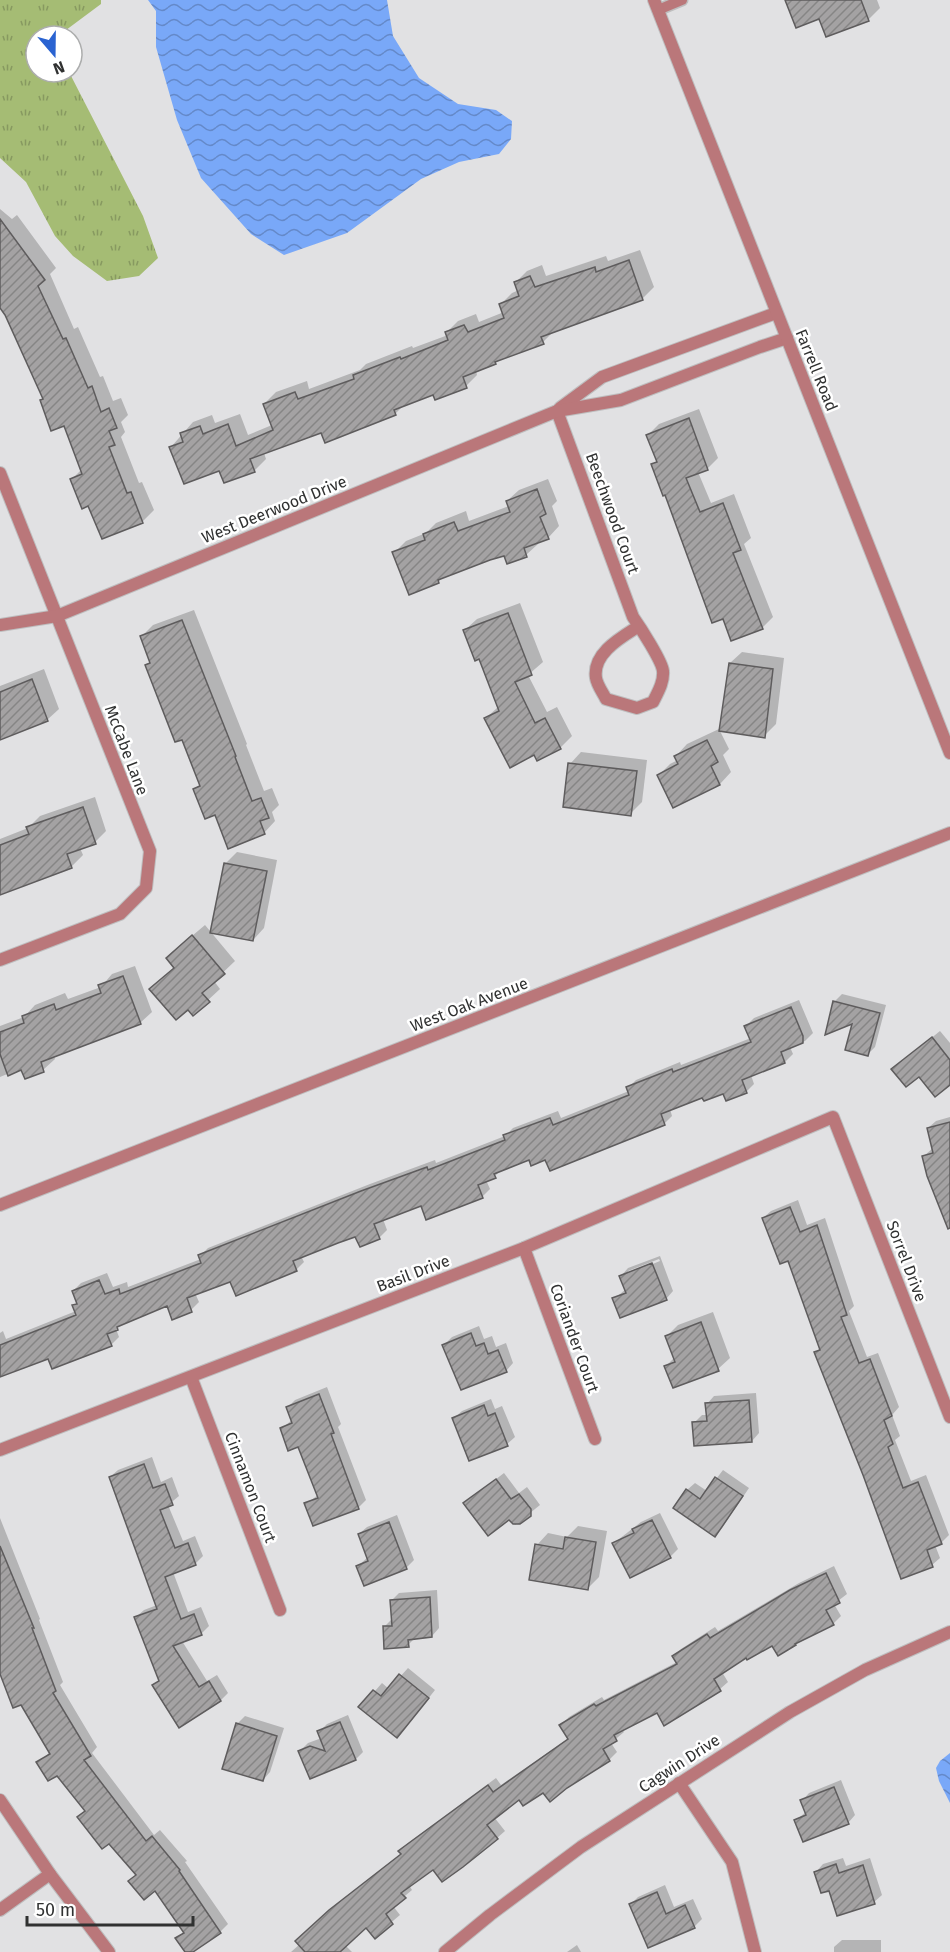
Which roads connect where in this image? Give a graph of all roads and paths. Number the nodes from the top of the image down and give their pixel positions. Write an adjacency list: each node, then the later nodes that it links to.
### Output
1 (681, 0): 2 (lane)
2 (656, 5): 3 (street, Farrell Road)
3 (776, 313): 4 (street, Farrell Road); 5 (street, West Deerwood Drive)
4 (787, 338): 5 (street, West Deerwood Drive); 10 (street, Farrell Road)
5 (557, 411): 7 (street, West Deerwood Drive); 9 (street, Beechwood Court)
6 (0, 473): 7 (street, McCabe Lane)
7 (57, 616): 8 (street, West Deerwood Drive); 12 (street, McCabe Lane)
8 (0, 625)
9 (639, 626): 9 (street, Beechwood Court)
10 (950, 753)
11 (950, 833): 14 (street, West Oak Avenue)
12 (0, 960)
13 (833, 1117): 15 (street, Basil Drive); 17 (street, Sorrel Drive)
14 (0, 1205)
15 (524, 1248): 16 (street, Basil Drive); 18 (street, Coriander Court)
16 (190, 1377): 19 (street, Basil Drive); 20 (street, Cinnamon Court)
17 (950, 1417)
18 (595, 1439)
19 (0, 1450)
20 (280, 1610)
21 (950, 1632): 22 (street, Cagwin Drive)
22 (679, 1783): 27 (street, Cagwin Drive); 28 (street)
23 (0, 1800): 24 (street)
24 (50, 1874): 25 (street); 26 (street)
25 (0, 1910)
26 (109, 1952)
27 (445, 1952)
28 (755, 1952)

